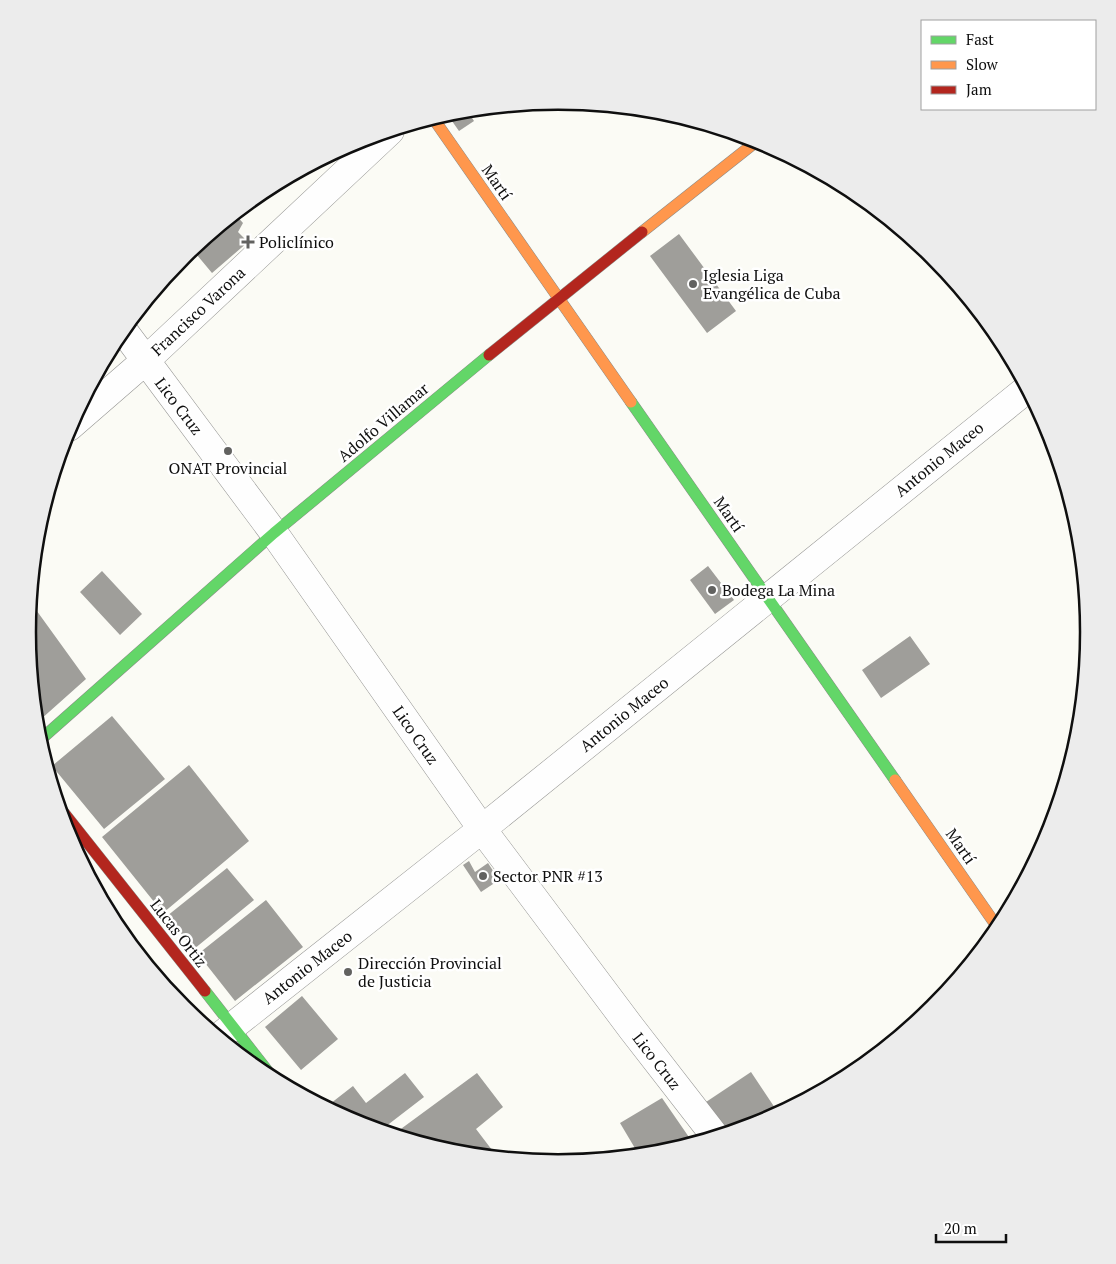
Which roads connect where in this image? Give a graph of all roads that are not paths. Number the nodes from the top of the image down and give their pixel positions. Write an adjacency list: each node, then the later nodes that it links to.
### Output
1 (438, 124): 4 (main road, Martí)
2 (378, 143): 6 (street, Francisco Varona)
3 (750, 147): 4 (main road, Adolfo Villamar)
4 (558, 298): 9 (main road, Adolfo Villamar); 10 (main road, Martí)
5 (128, 337): 6 (street, Lico Cruz)
6 (145, 361): 8 (street, Francisco Varona); 9 (street, Lico Cruz)
7 (1022, 393): 10 (street, Antonio Maceo)
8 (84, 414)
9 (274, 533): 11 (main road, Adolfo Villamar); 13 (street, Lico Cruz)
10 (767, 597): 13 (street, Antonio Maceo); 14 (main road, Martí)
11 (46, 735)
12 (74, 827): 15 (main road, Lucas Ortiz)
13 (482, 829): 15 (street, Antonio Maceo); 17 (street, Lico Cruz)
14 (993, 921)
15 (225, 1032): 16 (main road, Lucas Ortiz)
16 (237, 1043)
17 (711, 1131)

